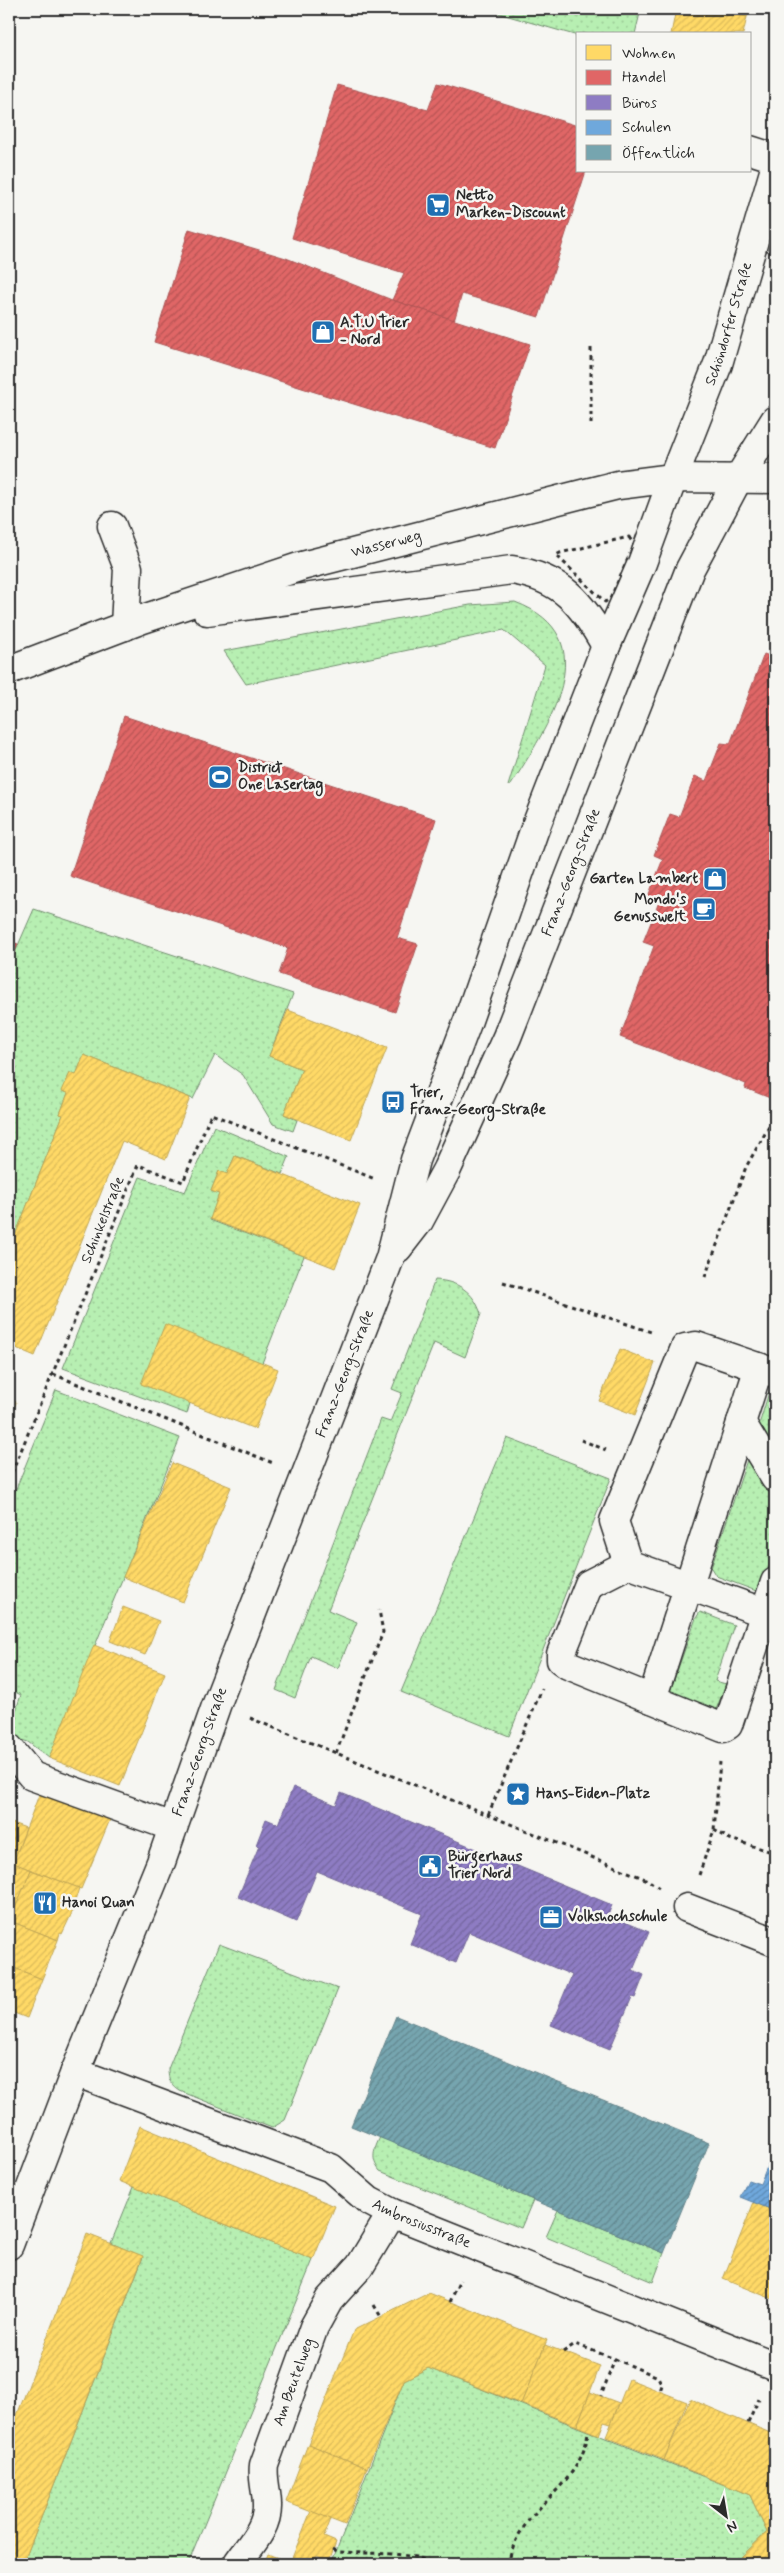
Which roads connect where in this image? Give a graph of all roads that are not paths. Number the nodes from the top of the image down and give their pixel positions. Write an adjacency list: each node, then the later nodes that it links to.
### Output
1 (752, 151): 2 (street)
2 (775, 158)
3 (775, 168): 5 (street, Schöndorfer Straße)
4 (775, 420): 6 (street)
5 (673, 478): 6 (street, Wasserweg); 9 (street, Wasserweg); 10 (street, Franz-Georg-Straße)
6 (738, 479): 7 (street, Wasserweg); 12 (street, Franz-Georg-Straße)
7 (775, 479)
8 (112, 526): 9 (street)
9 (134, 623): 10 (street); 11 (street, Wasserweg)
10 (606, 646): 12 (street, Franz-Georg-Straße)
11 (9, 670)
12 (390, 1258): 22 (street, Franz-Georg-Straße)
13 (767, 1370): 14 (street); 16 (street)
14 (741, 1422): 15 (street); 18 (street)
15 (775, 1478)
16 (628, 1564): 18 (street); 20 (street)
17 (775, 1582): 19 (street)
18 (688, 1584): 19 (street); 20 (street)
19 (765, 1613): 20 (street)
20 (652, 1700)
21 (9, 1748): 22 (street)
22 (173, 1827): 25 (street, Franz-Georg-Straße)
23 (687, 1908): 24 (street)
24 (775, 1942)
25 (75, 2072): 26 (street, Ambrosiusstraße); 27 (street, Franz-Georg-Straße)
26 (392, 2213): 28 (street, Ambrosiusstraße); 29 (street, Am Beutelweg)
27 (9, 2245)
28 (775, 2366)
29 (238, 2564)

